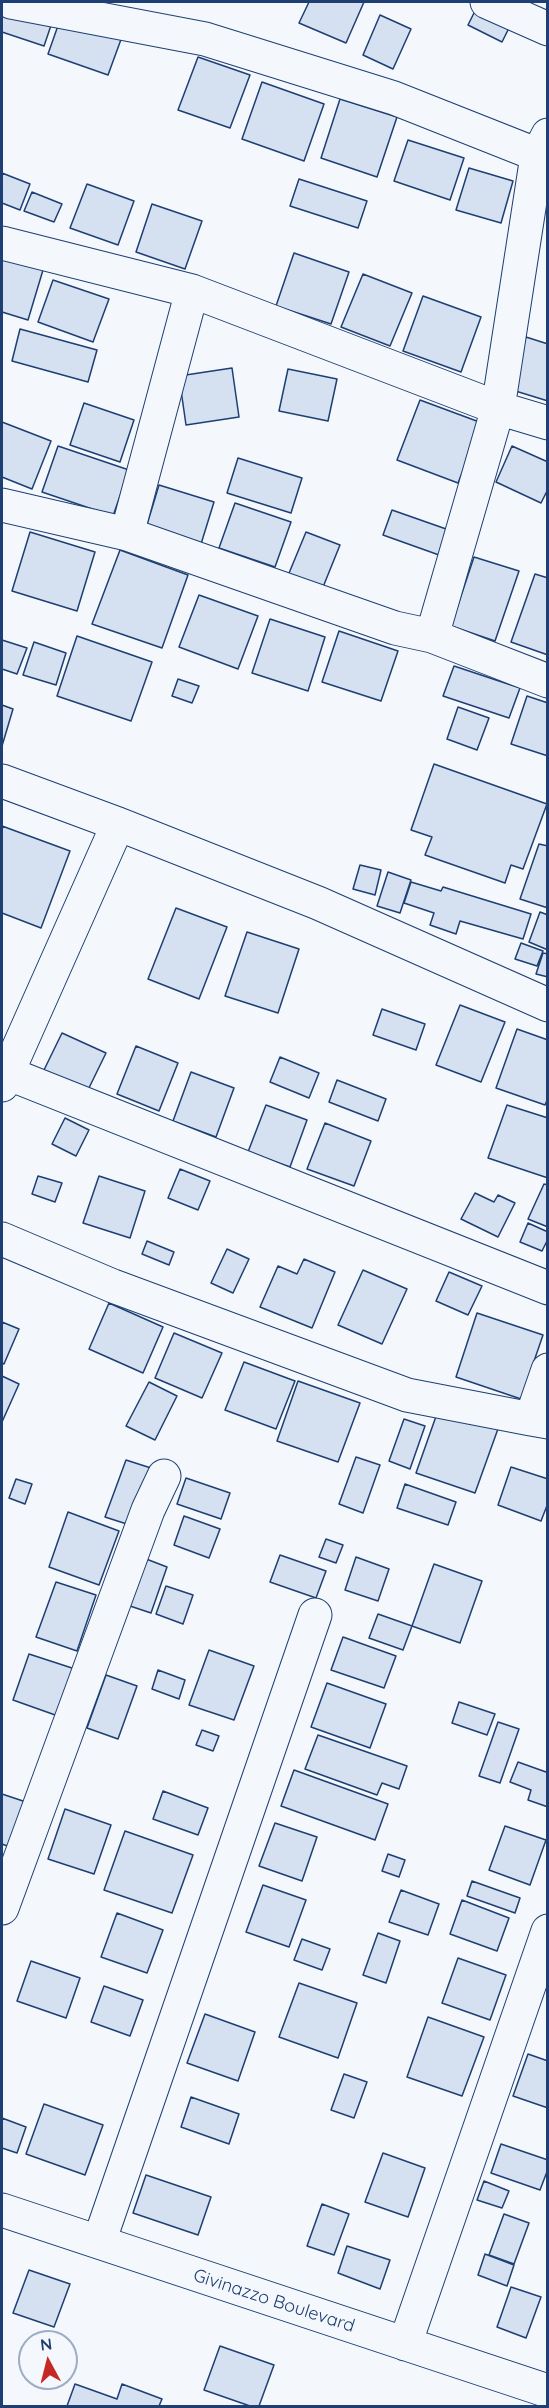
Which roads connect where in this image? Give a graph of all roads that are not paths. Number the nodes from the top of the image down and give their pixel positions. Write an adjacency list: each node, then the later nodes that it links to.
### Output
1 (11, 2): 4 (street)
2 (487, 2): 3 (street)
3 (548, 29)
4 (544, 150): 7 (street)
5 (2, 243): 6 (street)
6 (192, 291): 7 (street); 10 (street)
7 (498, 408): 8 (street); 11 (street)
8 (548, 423)
9 (2, 505): 10 (street)
10 (127, 534): 11 (street)
11 (432, 636): 12 (street)
12 (548, 681)
13 (2, 781): 14 (street)
14 (118, 824): 15 (street); 16 (street)
15 (548, 1005)
16 (3, 1076): 18 (street)
17 (2, 1239): 20 (street)
18 (548, 1288)
19 (548, 1370): 20 (street)
20 (539, 1420)
21 (164, 1476): 23 (street)
22 (315, 1615): 26 (street)
23 (2, 1908)
24 (548, 1931): 27 (street)
25 (2, 2210): 26 (street, Givinazzo Boulevard)
26 (99, 2242): 27 (street, Givinazzo Boulevard)
27 (405, 2344): 28 (street, Givinazzo Boulevard)
28 (548, 2391)

